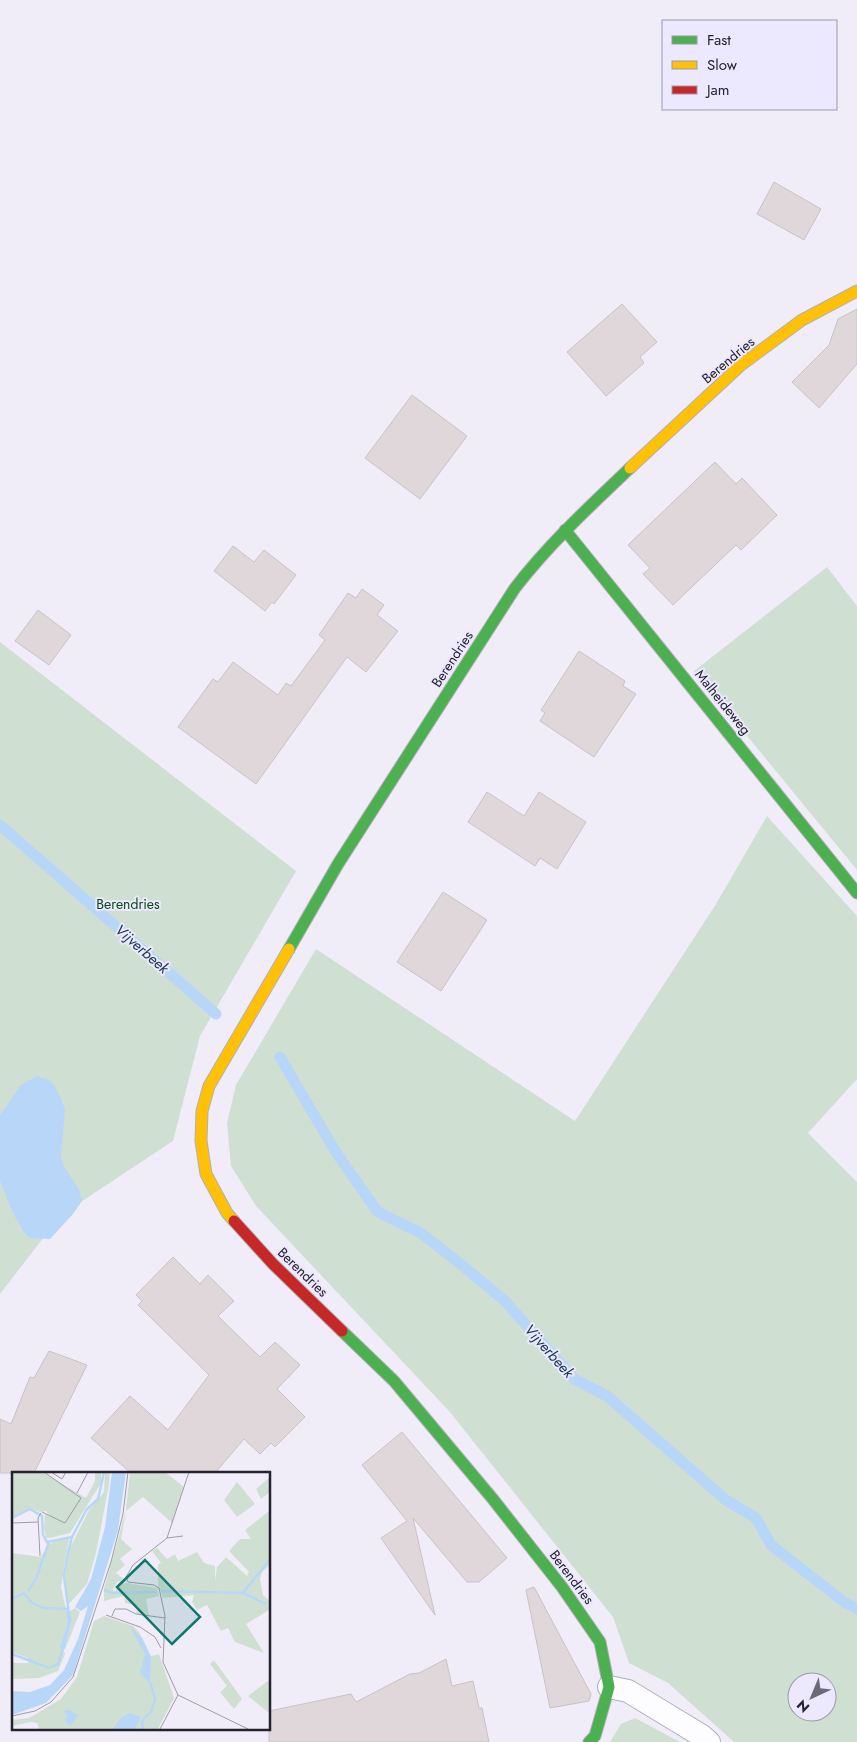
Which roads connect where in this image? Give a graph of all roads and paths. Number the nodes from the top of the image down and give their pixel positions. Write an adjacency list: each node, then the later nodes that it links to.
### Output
1 (857, 291): 2 (street, Berendries)
2 (565, 530): 3 (street, Malheideweg); 4 (street, Berendries)
3 (857, 893)
4 (609, 1687): 5 (street, Berendries); 6 (lane)
5 (589, 1742)
6 (709, 1742)

